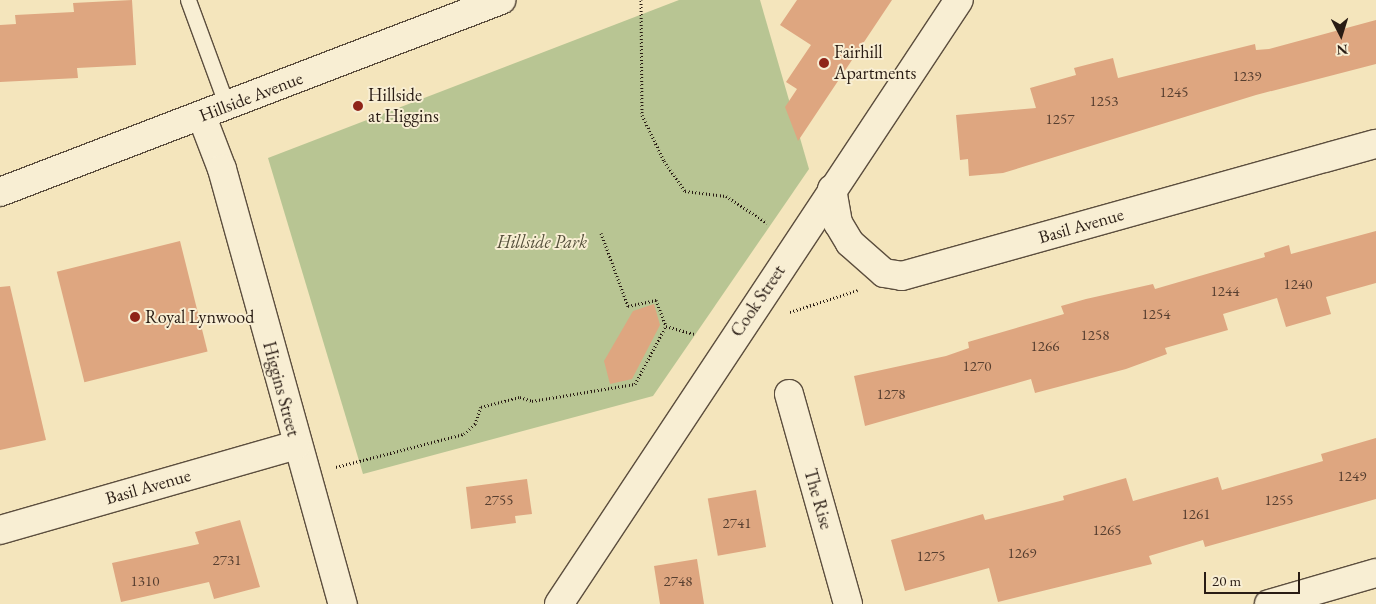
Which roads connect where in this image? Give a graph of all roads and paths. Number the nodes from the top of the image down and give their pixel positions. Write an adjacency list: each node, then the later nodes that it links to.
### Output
1 (188, 0): 5 (lane)
2 (500, 0): 5 (street, Hillside Avenue)
3 (641, 0): 9 (path)
4 (959, 0): 7 (street, Cook Street)
5 (215, 111): 8 (street, Hillside Avenue); 16 (street, Higgins Street)
6 (1376, 144): 11 (street, Basil Avenue)
7 (832, 189): 11 (street); 21 (street, Cook Street)
8 (0, 192)
9 (767, 223)
10 (601, 233): 13 (path)
11 (902, 276): 12 (path)
12 (787, 314)
13 (666, 326): 14 (path); 17 (path)
14 (694, 334)
15 (789, 394): 22 (street, The Rise)
16 (296, 444): 17 (street, Higgins Street); 18 (street, Basil Avenue)
17 (305, 474): 20 (street, Higgins Street)
18 (0, 530)
19 (1376, 574): 23 (street)
20 (343, 604)
21 (559, 604)
22 (848, 604)
23 (1270, 604)

